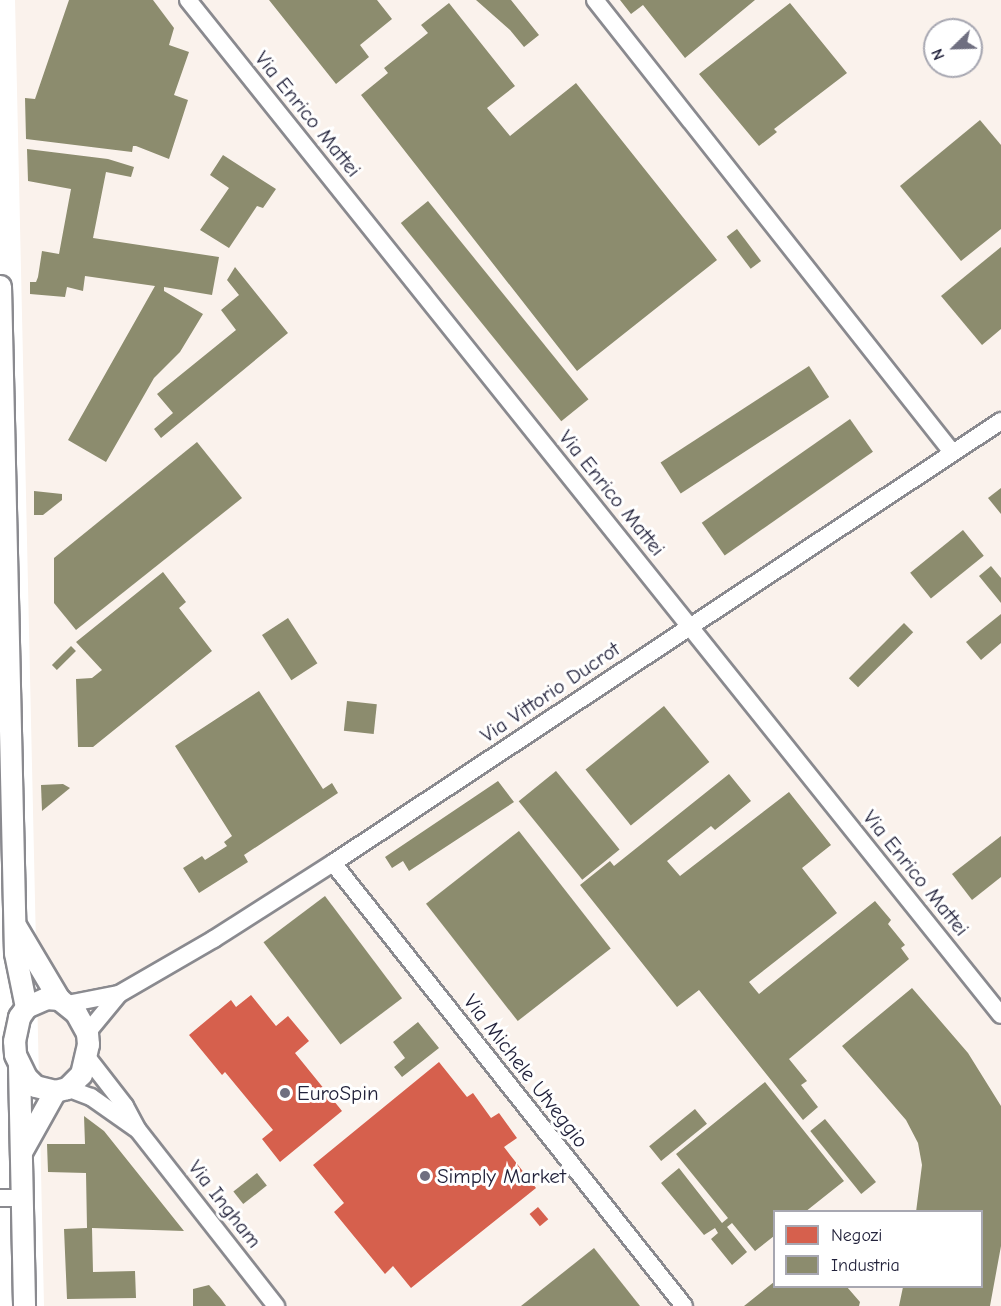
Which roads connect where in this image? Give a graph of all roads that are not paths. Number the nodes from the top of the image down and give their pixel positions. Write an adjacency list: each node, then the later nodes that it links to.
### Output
1 (188, 0): 6 (street, Via Enrico Mattei)
2 (595, 0): 5 (street)
3 (0, 286): 7 (street)
4 (1001, 421): 5 (street, Via Vittorio Ducrot)
5 (952, 452): 6 (street, Via Vittorio Ducrot)
6 (690, 626): 8 (street, Via Vittorio Ducrot); 13 (street, Via Enrico Mattei)
7 (5, 718): 9 (street)
8 (333, 863): 10 (street, Via Vittorio Ducrot); 24 (street, Via Michele Utveggio)
9 (16, 927): 11 (street); 12 (street)
10 (119, 994): 11 (street); 14 (street)
11 (63, 1002): 12 (street); 14 (street)
12 (26, 1007): 16 (street)
13 (1001, 1015)
14 (87, 1033): 15 (street)
15 (87, 1056): 17 (street); 18 (street)
16 (19, 1065): 17 (street); 19 (street)
17 (61, 1090): 18 (street); 19 (street)
18 (138, 1130): 23 (street, Via Ingham)
19 (20, 1152): 21 (street)
20 (0, 1198): 21 (street)
21 (22, 1198): 22 (street)
22 (24, 1306)
23 (276, 1306)
24 (684, 1306)

